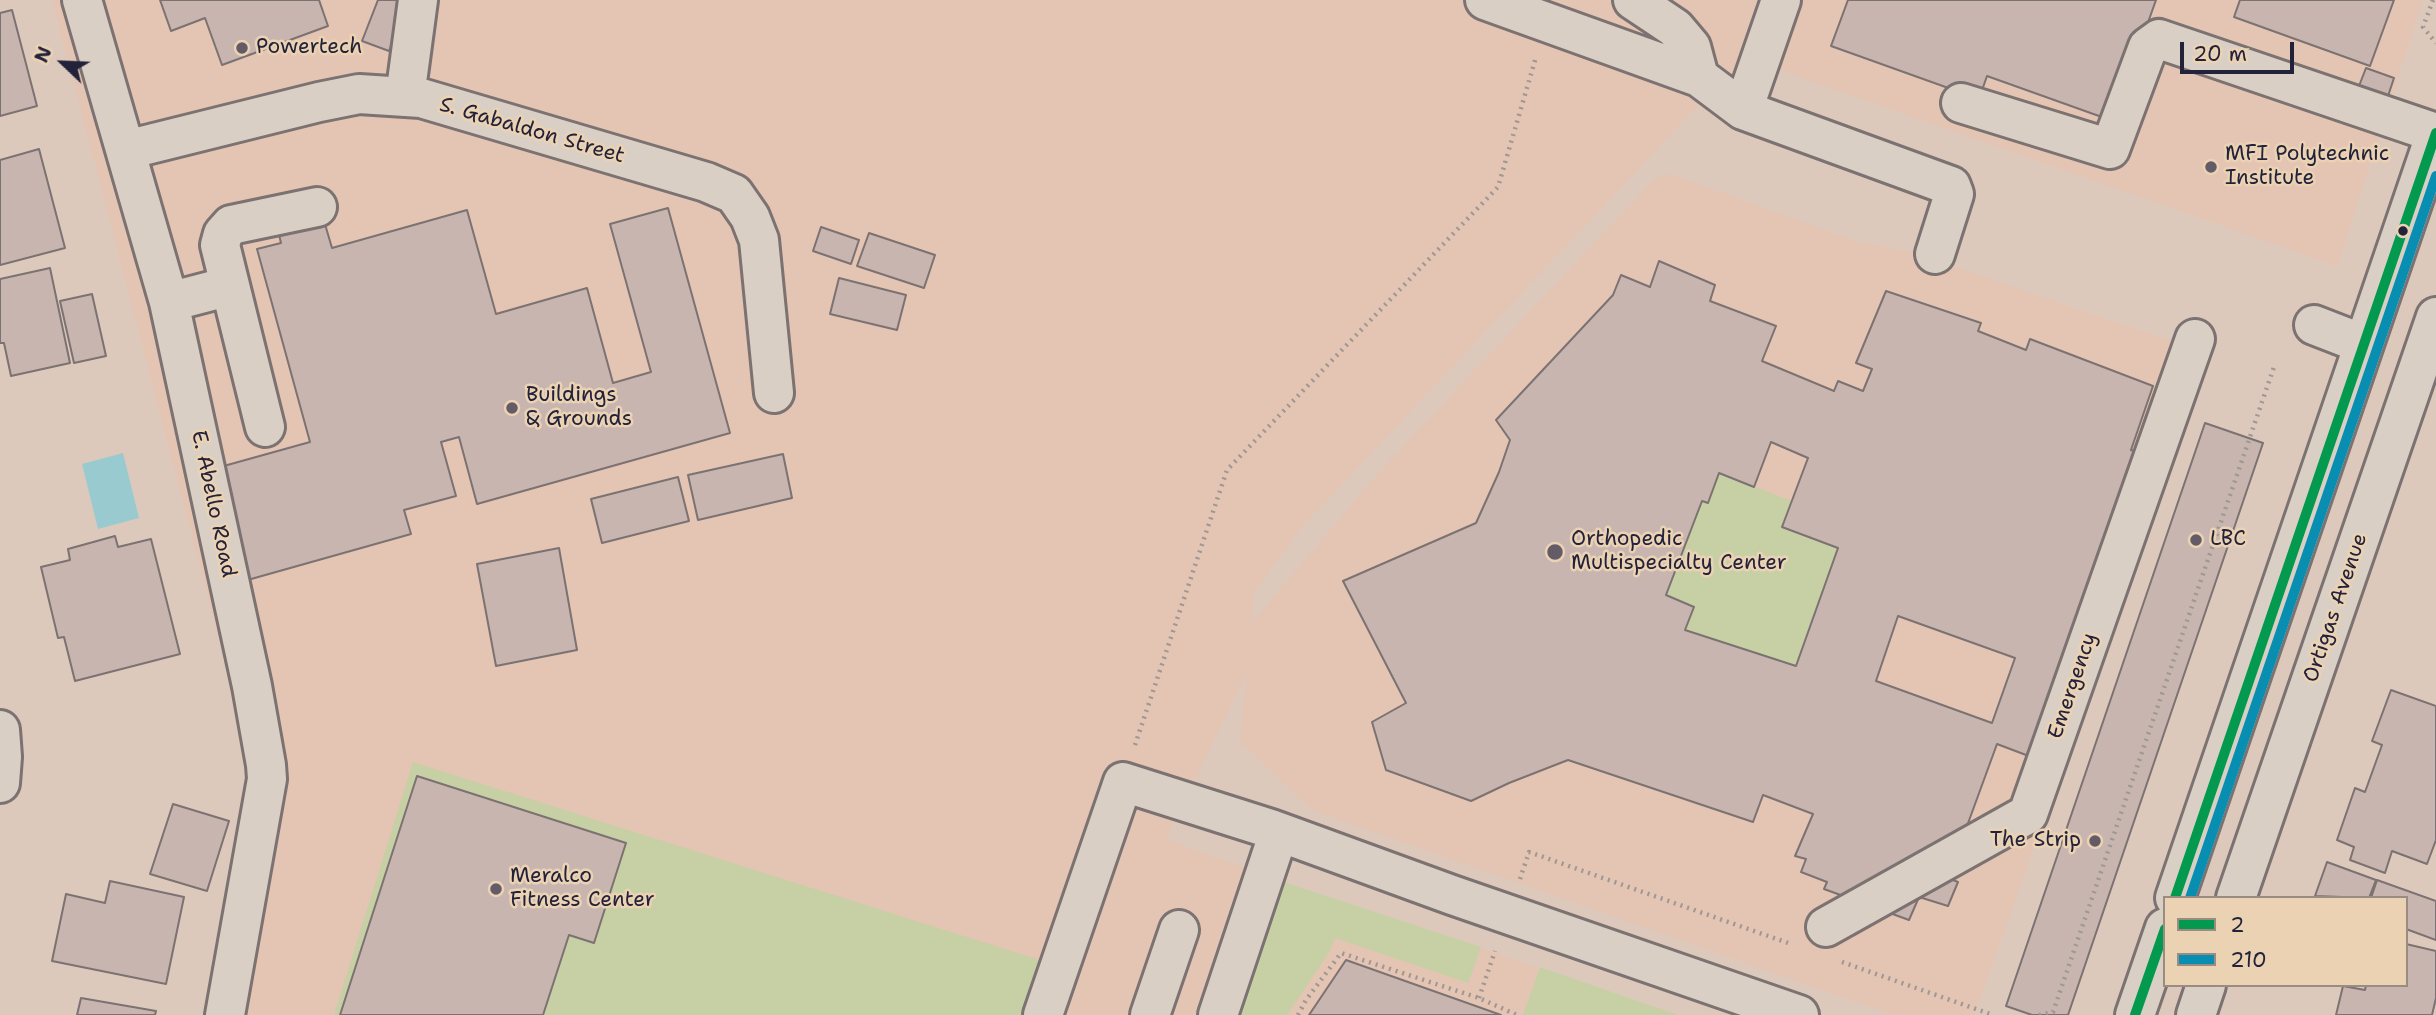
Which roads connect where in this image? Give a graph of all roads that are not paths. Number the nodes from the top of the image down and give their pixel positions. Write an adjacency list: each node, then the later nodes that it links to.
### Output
1 (82, 0): 11 (main road, E. Abello Road)
2 (418, 0): 7 (main road)
3 (1485, 0): 6 (main road)
4 (1633, 0): 6 (main road)
5 (1781, 0): 9 (main road)
6 (1699, 77): 9 (main road)
7 (405, 97): 11 (main road, S. Gabaldon Street); 20 (main road, S. Gabaldon Street)
8 (1961, 103): 10 (main road)
9 (1743, 110): 13 (main road)
10 (2436, 133): 19 (main road)
11 (126, 149): 15 (main road, E. Abello Road)
12 (317, 207): 14 (main road)
13 (1935, 254)
14 (230, 286): 15 (main road); 21 (main road)
15 (169, 302): 29 (main road, E. Abello Road)
16 (2436, 317): 24 (main road, Ortigas Avenue)
17 (2314, 325): 19 (main road)
18 (2195, 339): 27 (main road, Emergency)
19 (2363, 344): 23 (main road)
20 (774, 393)
21 (265, 427)
22 (1279, 832): 30 (main road); 32 (main road); 33 (main road)
23 (2176, 896)
24 (2237, 896)
25 (1179, 930): 31 (main road)
26 (2163, 934): 34 (main road)
27 (1820, 945)
28 (2205, 987): 35 (main road)
29 (225, 1015)
30 (1043, 1015)
31 (1150, 1015)
32 (1218, 1015)
33 (1799, 1015)
34 (2135, 1015)
35 (2196, 1015)

